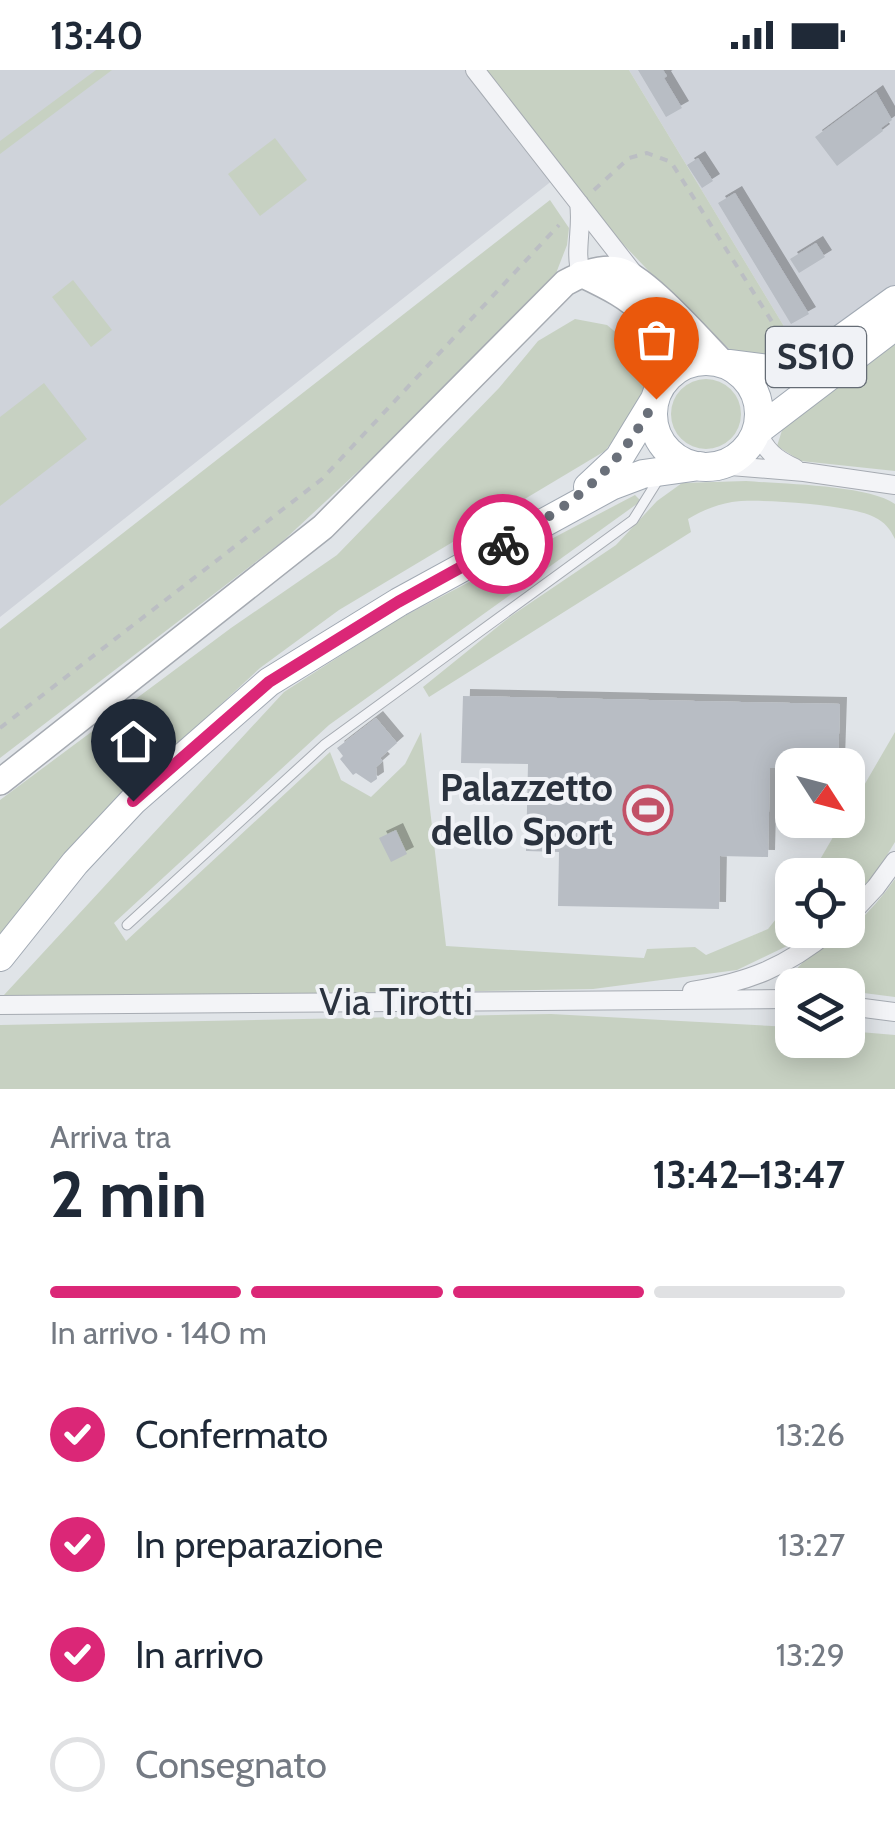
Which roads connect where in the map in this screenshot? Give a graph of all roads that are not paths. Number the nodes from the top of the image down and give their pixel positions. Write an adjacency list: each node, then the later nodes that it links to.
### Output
1 (475, 70): 2 (street)
2 (580, 203): 3 (street); 4 (street)
3 (582, 274): 4 (street); 8 (street); 15 (street)
4 (638, 279): 7 (street)
5 (895, 300): 7 (main road, SS10)
6 (895, 326): 9 (main road, SS10)
7 (724, 363): 8 (main road); 9 (main road)
8 (660, 390): 10 (main road); 14 (main road)
9 (756, 431): 10 (main road); 12 (street)
10 (709, 466): 11 (main road); 12 (street)
11 (665, 469): 14 (main road); 18 (lane)
12 (804, 472): 13 (street)
13 (895, 484)
14 (547, 519): 20 (main road)
15 (0, 782)
16 (895, 861): 17 (street)
17 (865, 898)
18 (127, 925)
19 (806, 948): 22 (street)
20 (0, 957)
21 (775, 999): 22 (street, Via Tirotti)
22 (628, 1001): 23 (street, Via Tirotti)
23 (0, 1004)
24 (865, 1008): 25 (street)
25 (895, 1012)

